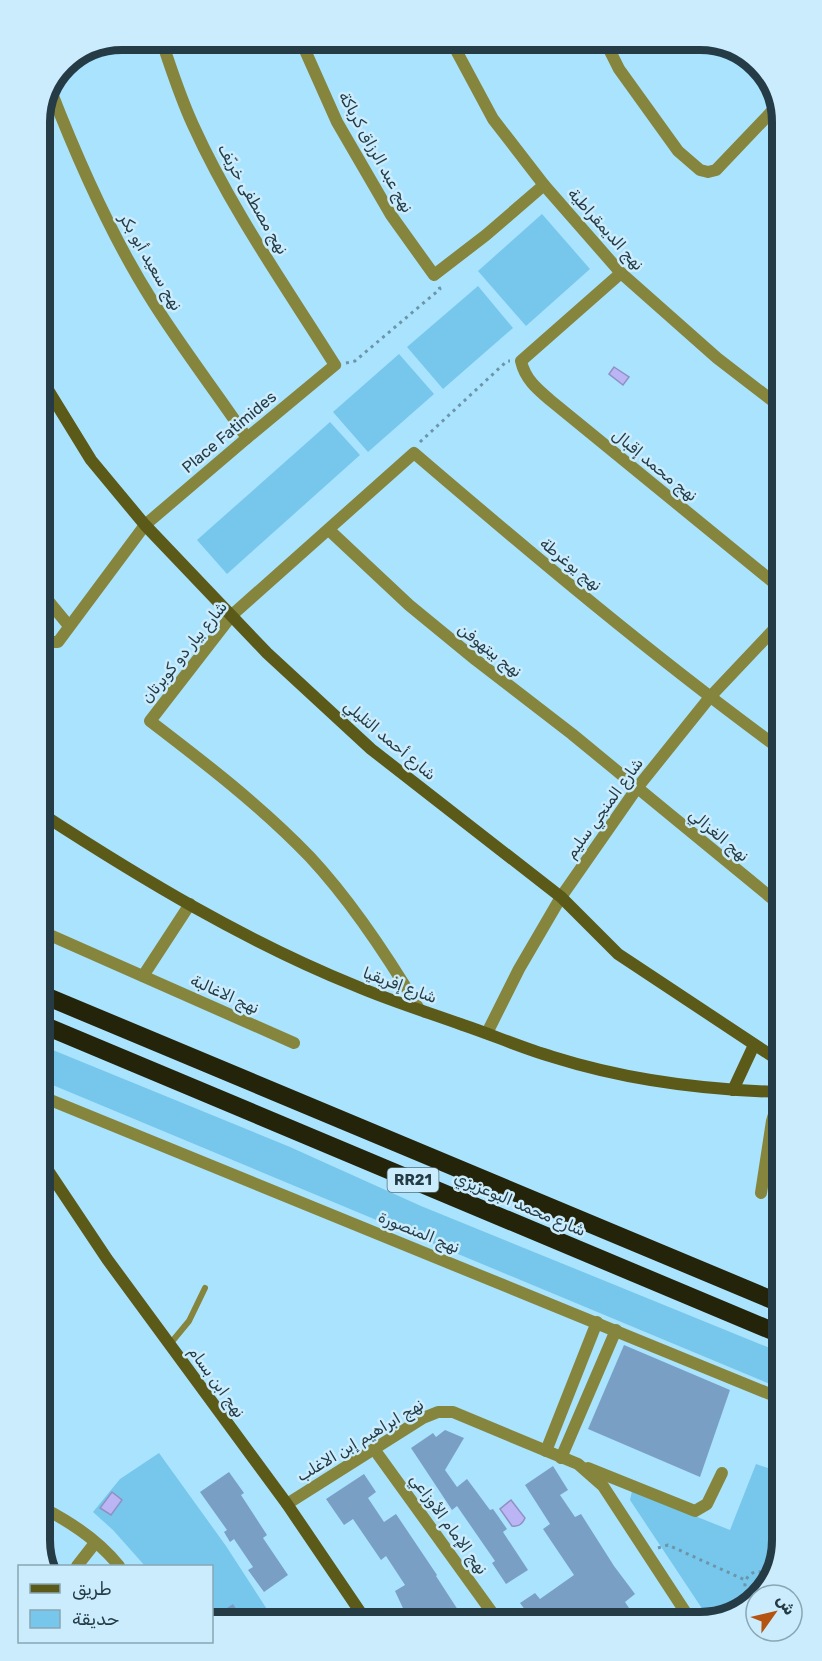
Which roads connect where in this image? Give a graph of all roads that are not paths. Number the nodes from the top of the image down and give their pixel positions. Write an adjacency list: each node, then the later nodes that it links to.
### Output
1 (165, 50): 9 (street, نهج مصطفى خريّف)
2 (305, 50): 7 (street, نهج عبد الرزاق كرباكة)
3 (456, 50): 7 (street, نهج الديمقراطية)
4 (609, 50): 6 (street)
5 (54, 98): 12 (street, نهج سعيد أبو بكر)
6 (771, 112)
7 (544, 185): 8 (street, نهج الديمقراطية)
8 (621, 273): 11 (street, نهج الديمقراطية); 16 (street, نهج محمد إقبال)
9 (335, 365): 12 (street, Place Fatimides)
10 (50, 393): 14 (street, شارع أحمد التليلي)
11 (772, 400)
12 (247, 438): 14 (street, Place Fatimides)
13 (414, 453): 15 (street, شارع بيار دو كوبرتان); 22 (street, نهج يوغرطة)
14 (145, 525): 18 (street, شارع أحمد التليلي); 19 (street, Place Fatimides)
15 (329, 530): 18 (street, شارع بيار دو كوبرتان); 24 (street, نهج بيتهوفن)
16 (772, 581)
17 (50, 603): 19 (street)
18 (232, 615): 26 (street, شارع أحمد التليلي); 32 (street, شارع بيار دو كوبرتان)
19 (69, 626): 21 (street, Place Fatimides)
20 (772, 632): 22 (street, شارع المنجي سليم)
21 (50, 642)
22 (710, 698): 23 (street, نهج يوغرطة); 24 (street, شارع المنجي سليم)
23 (772, 743)
24 (637, 788): 26 (street, شارع المنجي سليم); 27 (street, نهج الغزالي)
25 (50, 819): 28 (street, شارع إفريقيا)
26 (561, 897): 34 (street, شارع المنجي سليم); 36 (street, شارع أحمد التليلي)
27 (772, 898)
28 (190, 904): 30 (street); 32 (street, شارع إفريقيا)
29 (50, 935): 30 (street, نهج الاغالبة)
30 (143, 976): 35 (street, نهج الاغالبة)
31 (50, 998): 45 (highway, شارع محمد البوعزيزي / RR21)
32 (419, 1009): 34 (street, شارع إفريقيا)
33 (50, 1028): 48 (highway, شارع محمد البوعزيزي / RR21)
34 (487, 1033): 38 (street, شارع إفريقيا)
35 (294, 1043)
36 (754, 1045): 37 (street, شارع أحمد التليلي); 38 (street)
37 (772, 1056)
38 (733, 1090): 39 (street, شارع إفريقيا)
39 (772, 1092)
40 (50, 1100): 46 (street, نهج المنصورة)
41 (772, 1121): 43 (street)
42 (50, 1172): 49 (street, نهج ابن بسام)
43 (761, 1193)
44 (205, 1288): 49 (lane)
45 (772, 1300)
46 (597, 1322): 47 (street, نهج المنصورة); 52 (street)
47 (616, 1330): 50 (street, نهج المنصورة); 53 (street)
48 (772, 1331)
49 (170, 1344): 56 (street, نهج ابن بسام)
50 (772, 1395)
51 (374, 1449): 52 (street, نهج ابراهيم إبن الاغلب); 56 (street, نهج ابراهيم إبن الاغلب); 62 (street, نهج الإمام الأوزاعي)
52 (546, 1451): 53 (street, نهج ابراهيم إبن الاغلب)
53 (561, 1458): 54 (street, نهج ابراهيم إبن الاغلب)
54 (578, 1464): 55 (street); 63 (street, نهج ابراهيم إبن الاغلب)
55 (722, 1473)
56 (287, 1504): 61 (street, نهج ابن بسام)
57 (50, 1512): 58 (street)
58 (95, 1543): 59 (street); 60 (street)
59 (78, 1565)
60 (118, 1565)
61 (360, 1611)
62 (491, 1612)
63 (685, 1612)

